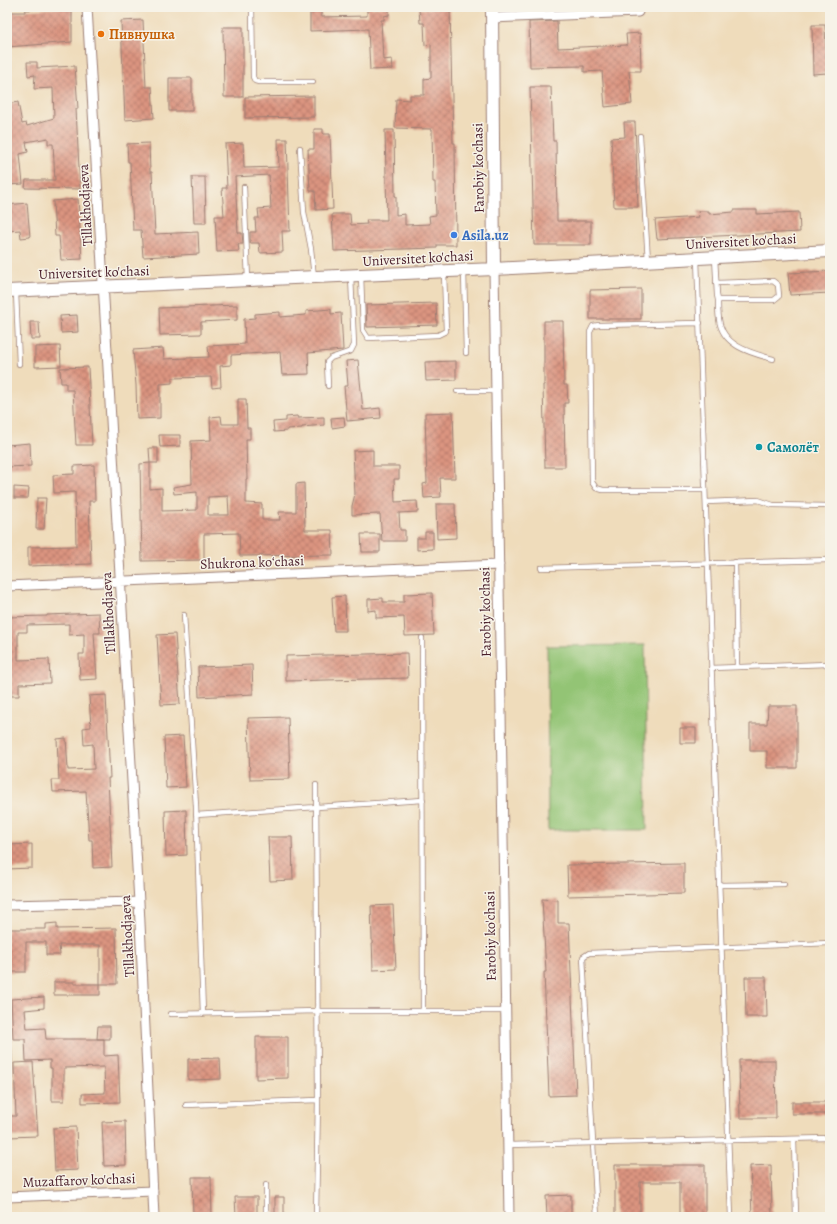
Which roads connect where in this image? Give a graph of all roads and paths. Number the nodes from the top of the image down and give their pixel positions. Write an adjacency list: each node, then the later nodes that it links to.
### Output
1 (87, 7): 20 (street, Tillakhodjaeva)
2 (252, 7): 5 (lane)
3 (492, 12): 4 (street); 13 (main road, Farobiy ko'chasi)
4 (638, 12)
5 (314, 82)
6 (640, 136): 12 (lane)
7 (300, 148): 17 (lane)
8 (244, 187): 18 (lane)
9 (830, 251): 10 (main road, Universitet ko'chasi)
10 (715, 257): 11 (main road, Universitet ko'chasi); 19 (lane)
11 (697, 258): 12 (main road, Universitet ko'chasi); 23 (lane)
12 (648, 261): 13 (main road, Universitet ko'chasi)
13 (494, 269): 14 (main road, Universitet ko'chasi); 29 (street, Farobiy ko'chasi)
14 (464, 271): 15 (main road, Universitet ko'chasi); 24 (lane)
15 (444, 272): 16 (main road, Universitet ko'chasi); 16 (lane)
16 (356, 276): 17 (main road, Universitet ko'chasi); 27 (lane)
17 (314, 278): 18 (main road, Universitet ko'chasi)
18 (248, 281): 20 (main road, Universitet ko'chasi)
19 (716, 284): 22 (lane); 22 (lane)
20 (104, 287): 21 (main road, Universitet ko'chasi); 38 (street, Tillakhodjaeva)
21 (11, 291): 26 (lane)
22 (718, 300): 25 (lane)
23 (700, 323): 30 (lane); 30 (lane)
24 (466, 353)
25 (773, 359)
26 (19, 364)
27 (328, 386)
28 (457, 391): 29 (lane)
29 (496, 391): 36 (street, Farobiy ko'chasi)
30 (705, 490): 31 (lane)
31 (706, 502): 32 (lane); 35 (lane)
32 (830, 506)
33 (830, 560): 34 (lane)
34 (734, 562): 35 (lane); 43 (lane)
35 (708, 563): 37 (lane); 44 (lane)
36 (499, 565): 38 (street, Shukrona koʻchasi); 56 (street, Farobiy ko'chasi)
37 (541, 568)
38 (120, 581): 39 (street, Shukrona koʻchasi); 51 (street, Tillakhodjaeva)
39 (7, 586)
40 (184, 615): 48 (lane)
41 (422, 638): 46 (lane)
42 (828, 664): 43 (lane)
43 (737, 667): 44 (lane)
44 (711, 668): 49 (lane)
45 (316, 784): 47 (lane)
46 (423, 800): 47 (lane); 55 (lane)
47 (317, 807): 48 (lane); 57 (lane)
48 (196, 815): 59 (lane)
49 (719, 884): 50 (lane); 54 (lane)
50 (784, 884)
51 (139, 902): 52 (street); 70 (street, Tillakhodjaeva)
52 (7, 905)
53 (830, 943): 54 (lane)
54 (722, 947): 66 (lane); 67 (lane)
55 (423, 1011): 56 (lane); 57 (lane)
56 (506, 1011): 68 (street, Farobiy ko'chasi)
57 (318, 1012): 59 (lane); 62 (lane)
58 (171, 1014): 59 (lane)
59 (203, 1014)
60 (7, 1037): 61 (lane)
61 (10, 1077)
62 (318, 1100): 63 (lane); 74 (lane)
63 (186, 1105)
64 (830, 1138): 65 (lane)
65 (794, 1140): 66 (lane); 78 (lane)
66 (728, 1141): 67 (lane); 77 (lane)
67 (594, 1143): 68 (lane); 76 (lane)
68 (508, 1145): 75 (street, Farobiy ko'chasi)
69 (266, 1186): 73 (lane)
70 (153, 1191): 71 (street, Muzaffarov ko'chasi); 72 (street, Tillakhodjaeva)
71 (7, 1197)
72 (154, 1217)
73 (266, 1217)
74 (316, 1217)
75 (510, 1217)
76 (597, 1217)
77 (731, 1217)
78 (796, 1217)

